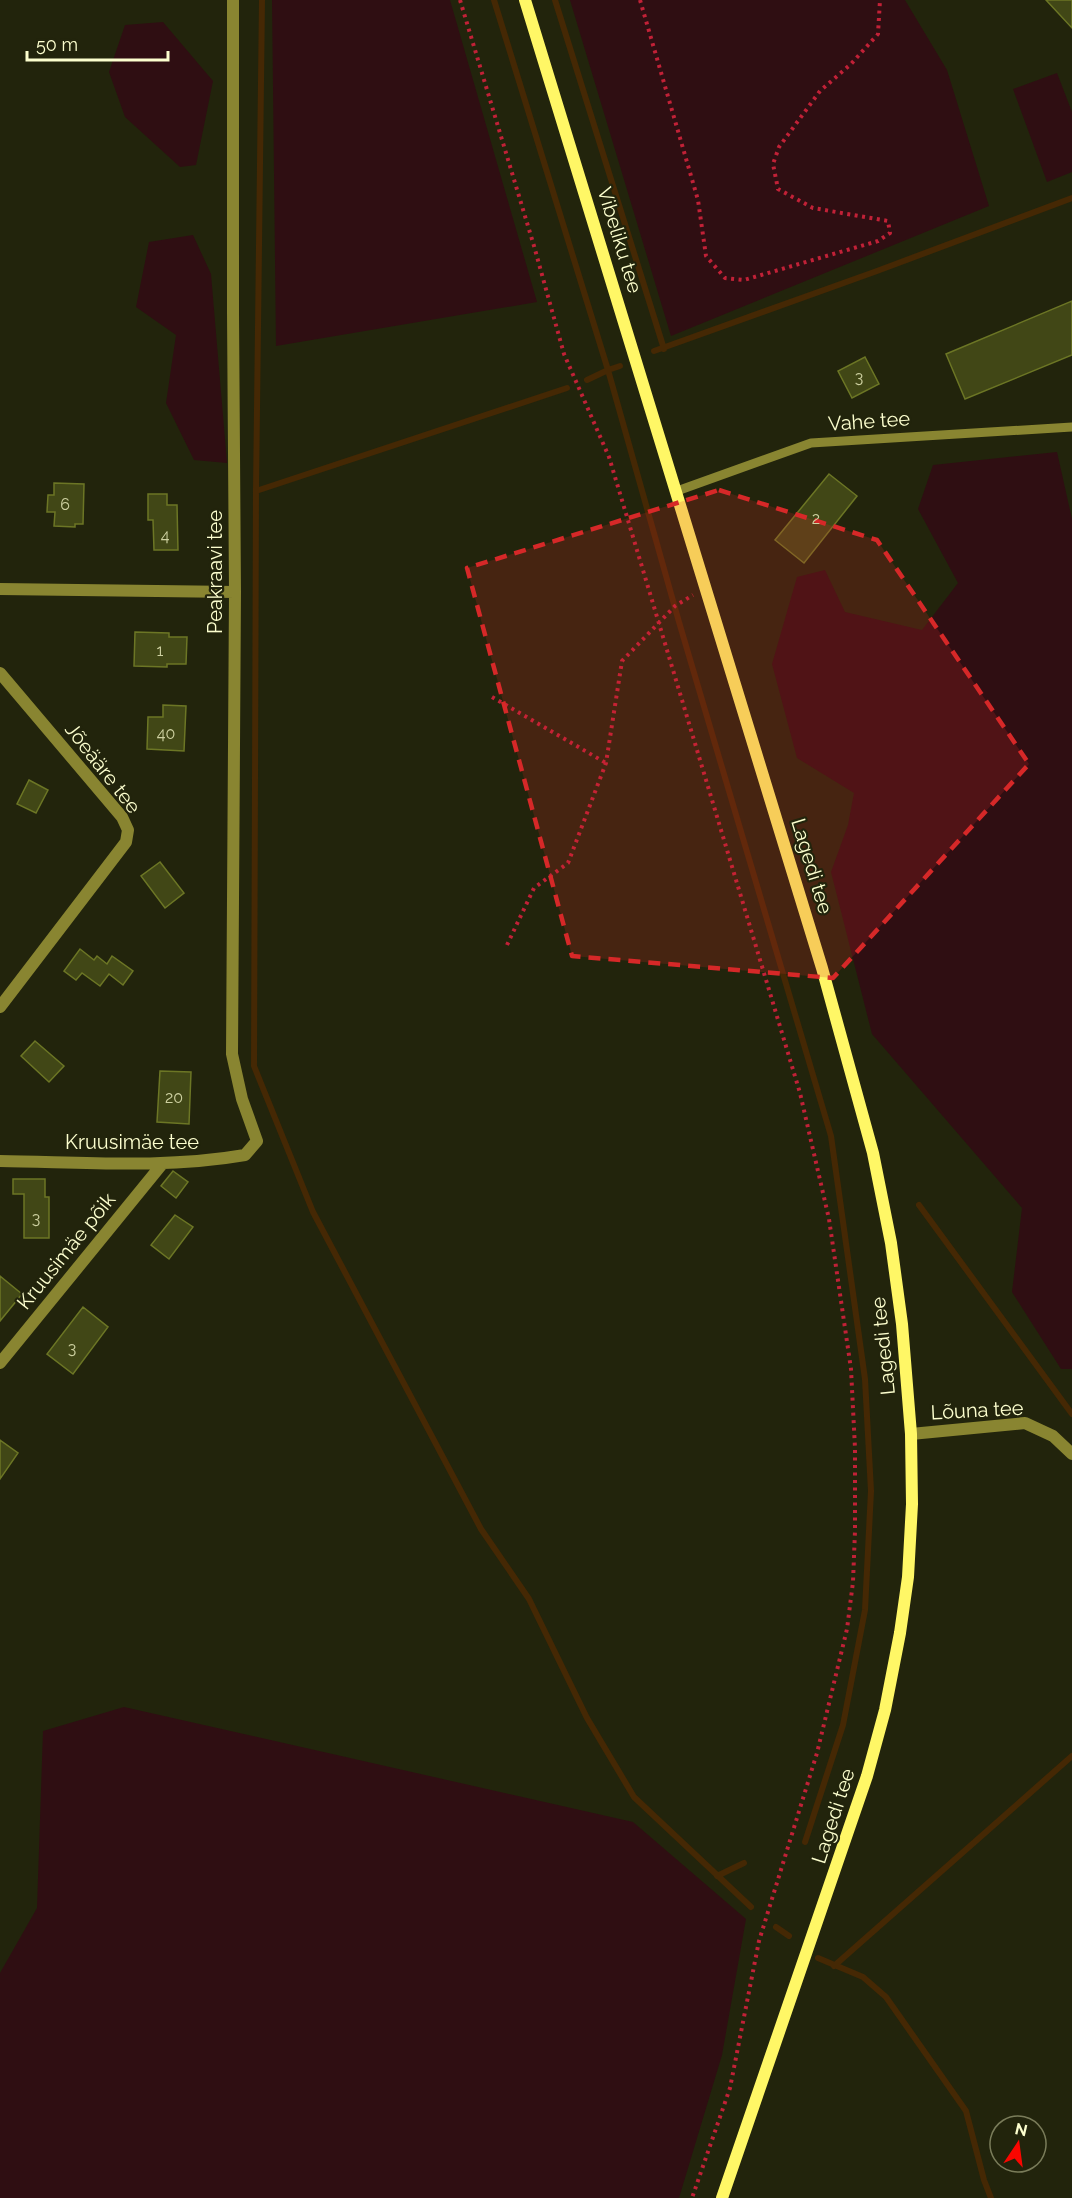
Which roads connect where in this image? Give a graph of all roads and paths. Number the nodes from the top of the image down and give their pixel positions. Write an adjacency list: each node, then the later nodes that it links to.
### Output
1 (233, 0): 10 (street, Peakraavi tee)
2 (460, 0): 11 (path)
3 (525, 0): 7 (street, Vibeliku tee)
4 (640, 0): 5 (path)
5 (880, 0)
6 (1072, 427): 7 (lane, Vahe tee)
7 (677, 491): 8 (street, Lagedi tee)
8 (706, 586): 11 (path); 21 (street, Lagedi tee)
9 (0, 589): 10 (street)
10 (235, 592): 17 (street, Peakraavi tee)
11 (658, 623): 14 (path); 23 (path)
12 (0, 673): 16 (street, Jõeääre tee)
13 (492, 697): 14 (path)
14 (606, 763): 15 (path)
15 (507, 945)
16 (0, 1007)
17 (257, 1140): 19 (street, Kruusimäe tee)
18 (0, 1161): 19 (street, Kruusimäe tee)
19 (163, 1163): 20 (street, Kruusimäe põik)
20 (0, 1363)
21 (911, 1434): 22 (street, Lõuna tee); 24 (street, Lagedi tee)
22 (1072, 1454)
23 (692, 2198)
24 (722, 2198)

